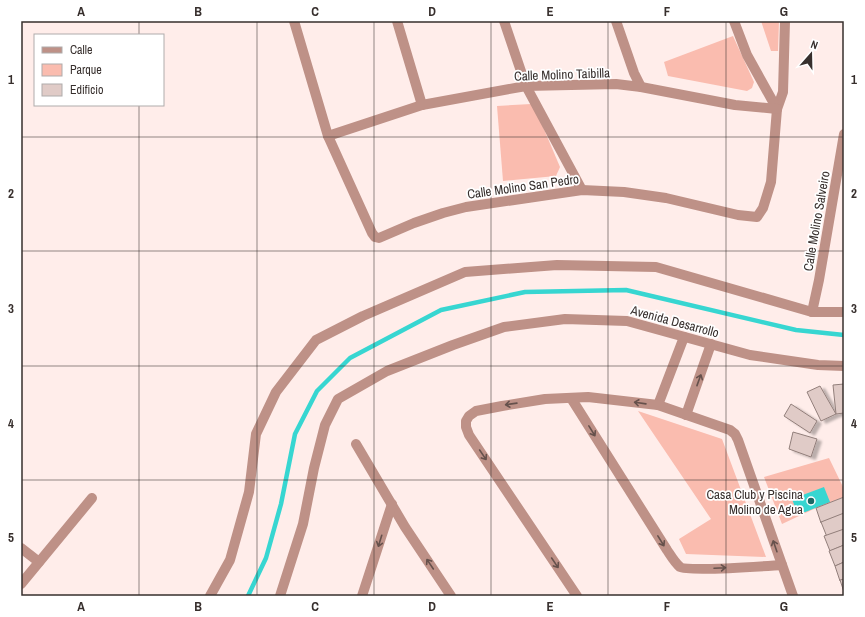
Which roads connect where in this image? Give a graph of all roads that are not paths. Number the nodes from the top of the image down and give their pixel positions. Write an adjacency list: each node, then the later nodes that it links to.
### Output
1 (294, 21): 12 (street, Calle Molino San Pedro)
2 (397, 21): 9 (street)
3 (504, 21): 7 (street)
4 (616, 21): 8 (street)
5 (734, 21): 10 (street)
6 (784, 21): 10 (street, Calle Molino San Pedro)
7 (526, 86): 8 (street, Calle Molino Taibilla); 9 (street, Calle Molino Taibilla); 13 (street)
8 (641, 87): 10 (street, Calle Molino Taibilla)
9 (422, 105): 12 (street, Calle Molino Taibilla)
10 (777, 109): 13 (street, Calle Molino San Pedro)
11 (844, 134): 14 (street, Calle Molino Salveiro)
12 (328, 136): 13 (street, Calle Molino San Pedro)
13 (582, 190)
14 (812, 312): 15 (street); 29 (street)
15 (844, 312)
16 (684, 337): 17 (street, Avenida Desarrollo); 20 (street); 30 (street, Avenida Desarrollo)
17 (711, 344): 18 (street, Avenida Desarrollo); 21 (street, one-way to 17)
18 (844, 366)
19 (572, 398): 20 (street, one-way to 19); 27 (street, one-way to 27); 33 (street, one-way to 33)
20 (658, 405): 21 (street)
21 (686, 415): 27 (street, one-way to 21)
22 (356, 444): 24 (street)
23 (92, 498): 26 (street)
24 (392, 504): 31 (street, one-way to 31); 32 (street, one-way to 24)
25 (21, 548): 26 (street)
26 (39, 562): 28 (street)
27 (782, 565): 34 (street)
28 (21, 584)
29 (210, 596)
30 (280, 596)
31 (362, 596)
32 (451, 596)
33 (577, 596)
34 (793, 596)

